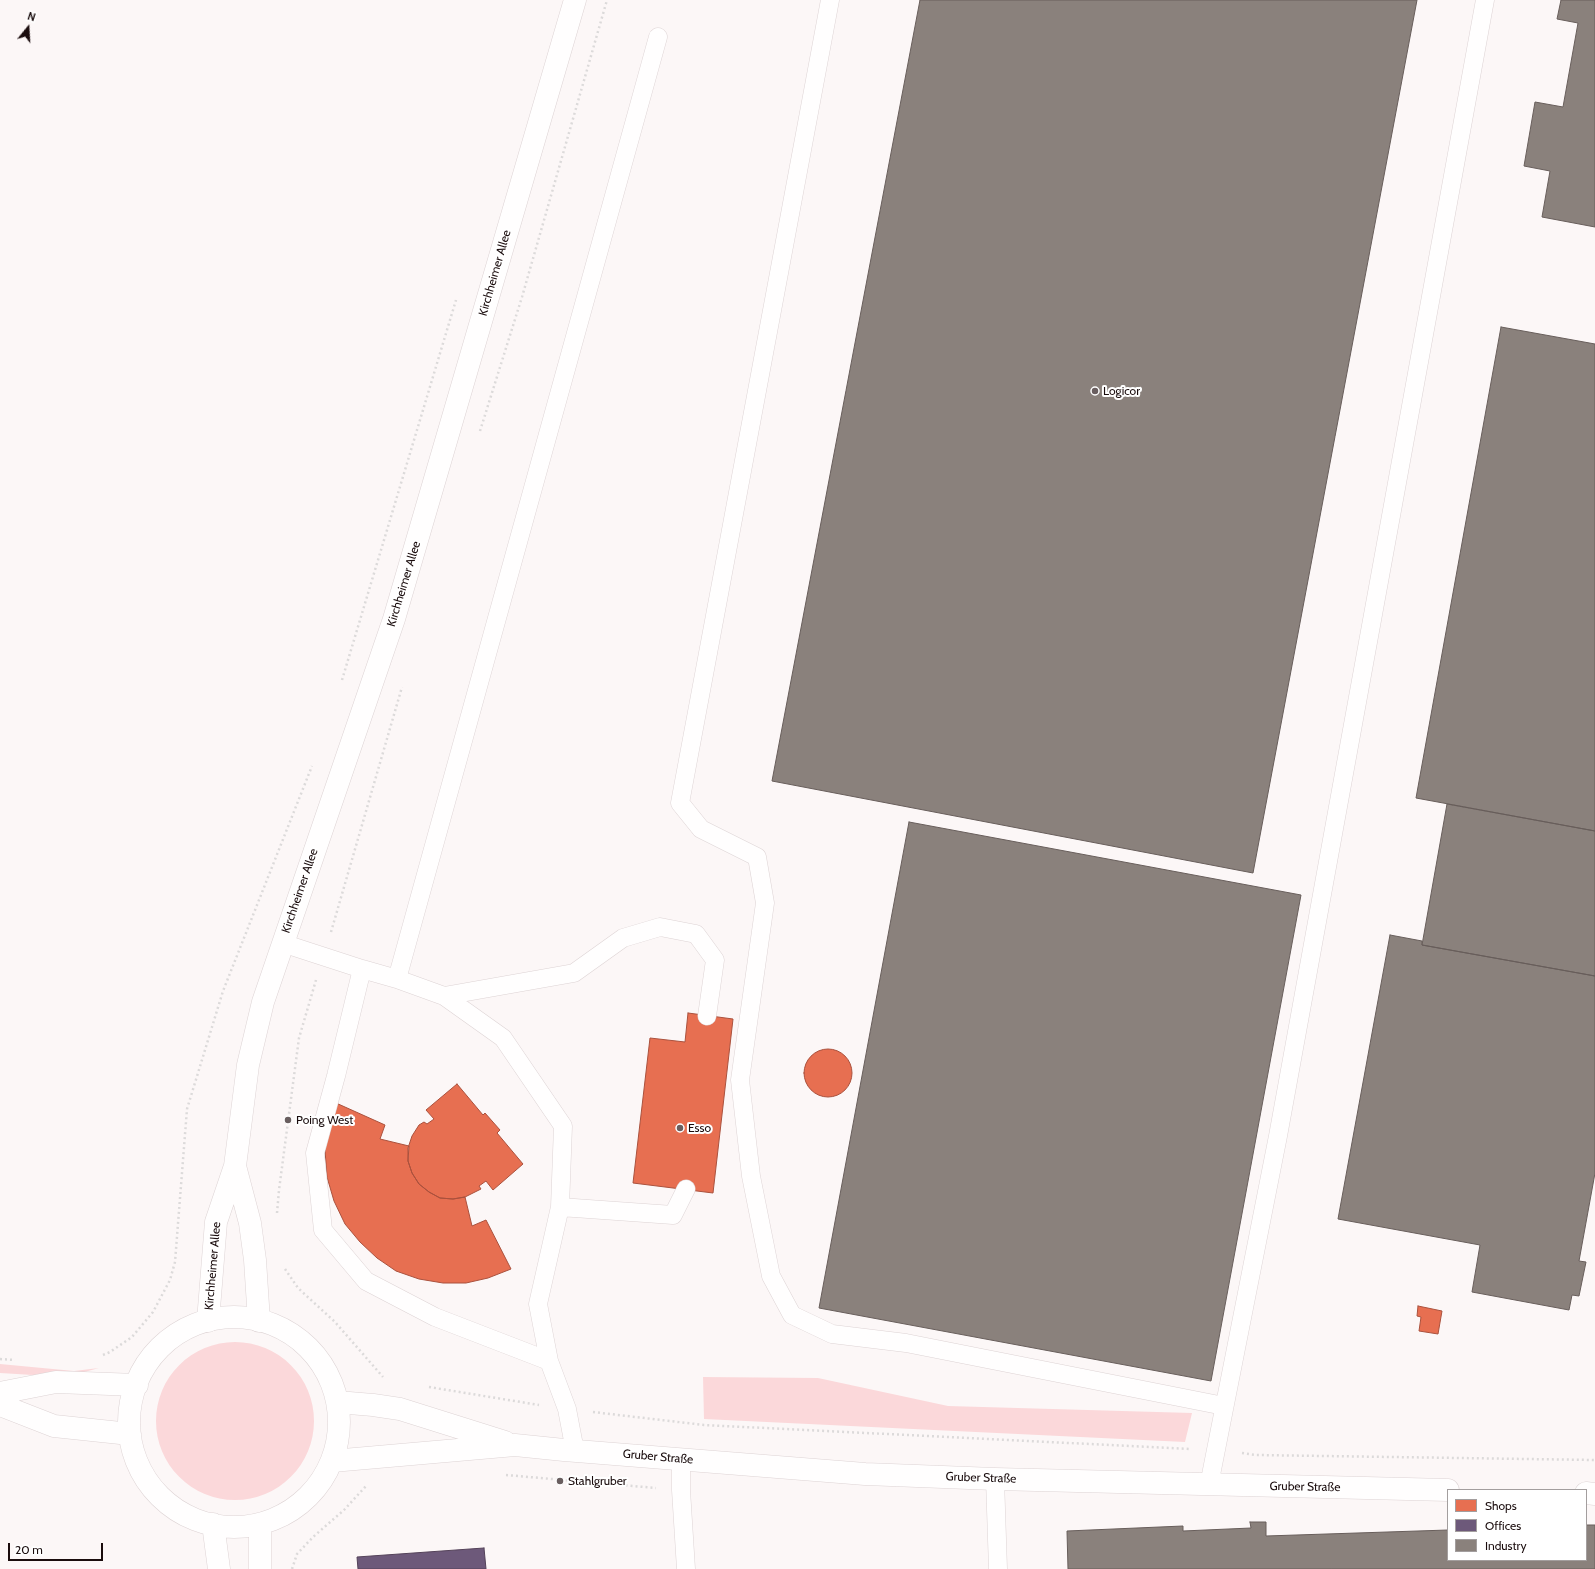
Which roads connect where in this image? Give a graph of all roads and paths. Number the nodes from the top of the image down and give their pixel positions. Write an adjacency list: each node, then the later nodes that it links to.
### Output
1 (575, 0): 11 (street, Kirchheimer Allee)
2 (607, 0): 7 (path)
3 (830, 0): 34 (lane)
4 (1485, 0): 34 (lane)
5 (658, 37): 14 (lane)
6 (457, 296): 8 (path)
7 (480, 431)
8 (340, 685)
9 (403, 686): 12 (path)
10 (313, 764): 24 (path)
11 (282, 943): 12 (lane); 17 (street, Kirchheimer Allee)
12 (324, 957): 13 (lane); 20 (path)
13 (362, 969): 14 (lane); 27 (lane)
14 (397, 979): 15 (lane)
15 (444, 996): 16 (lane); 19 (lane)
16 (707, 1016)
17 (235, 1166): 22 (street, Kirchheimer Allee); 23 (street, Kirchheimer Allee)
18 (686, 1189): 19 (lane)
19 (560, 1207): 27 (lane)
20 (277, 1218)
21 (283, 1265): 28 (path)
22 (208, 1321): 23 (street); 29 (street)
23 (259, 1321): 32 (street)
24 (97, 1357)
25 (0, 1359): 26 (path)
26 (16, 1360)
27 (549, 1361): 35 (lane)
28 (389, 1379)
29 (136, 1385): 31 (street); 36 (street)
30 (427, 1387): 35 (path)
31 (0, 1393)
32 (337, 1402): 37 (street, Gruber Straße); 42 (street)
33 (0, 1405): 36 (street)
34 (1224, 1406): 38 (lane)
35 (567, 1410): 38 (path); 39 (lane)
36 (130, 1434): 47 (street)
37 (515, 1445): 39 (street, Gruber Straße); 42 (street, Gruber Straße)
38 (1215, 1450): 41 (path); 45 (lane)
39 (576, 1451): 40 (street, Gruber Straße)
40 (681, 1459): 43 (street, Gruber Straße); 52 (lane)
41 (1595, 1460)
42 (332, 1461): 48 (street)
43 (995, 1479): 45 (street, Gruber Straße); 53 (lane)
44 (367, 1485): 51 (path)
45 (1209, 1485): 46 (street, Gruber Straße)
46 (1447, 1490)
47 (213, 1524): 48 (street); 49 (street)
48 (260, 1524): 50 (street)
49 (219, 1569)
50 (260, 1569)
51 (292, 1569)
52 (686, 1569)
53 (998, 1569)

